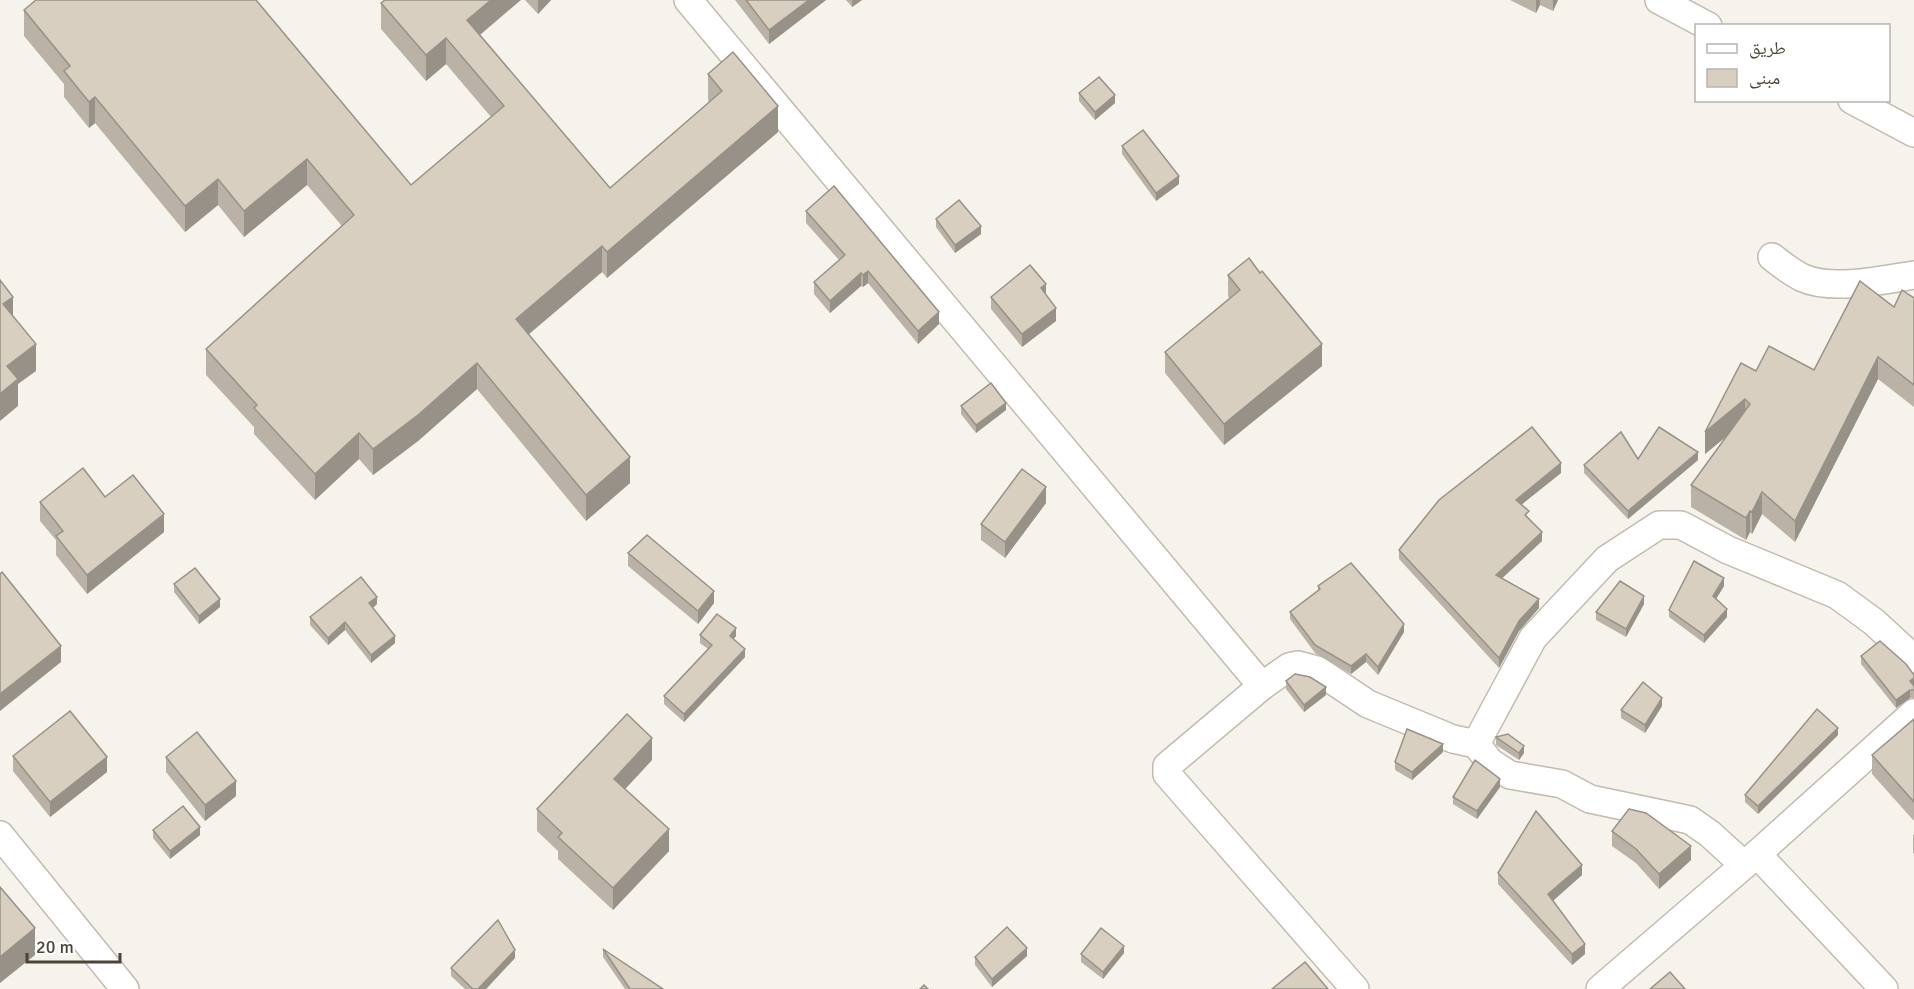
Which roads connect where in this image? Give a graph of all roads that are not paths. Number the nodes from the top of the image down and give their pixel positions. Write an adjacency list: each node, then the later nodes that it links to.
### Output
1 (688, 0): 9 (street)
2 (1659, 0): 3 (street)
3 (1704, 24)
4 (1856, 102): 5 (street)
5 (1914, 133)
6 (1772, 257): 7 (street)
7 (1914, 275)
8 (1914, 659): 11 (street)
9 (1262, 686): 11 (street); 15 (street)
10 (1914, 713): 13 (street)
11 (1476, 744): 13 (street)
12 (0, 835): 14 (street)
13 (1750, 859): 16 (street); 17 (street)
14 (125, 989)
15 (1355, 989)
16 (1600, 989)
17 (1884, 989)

